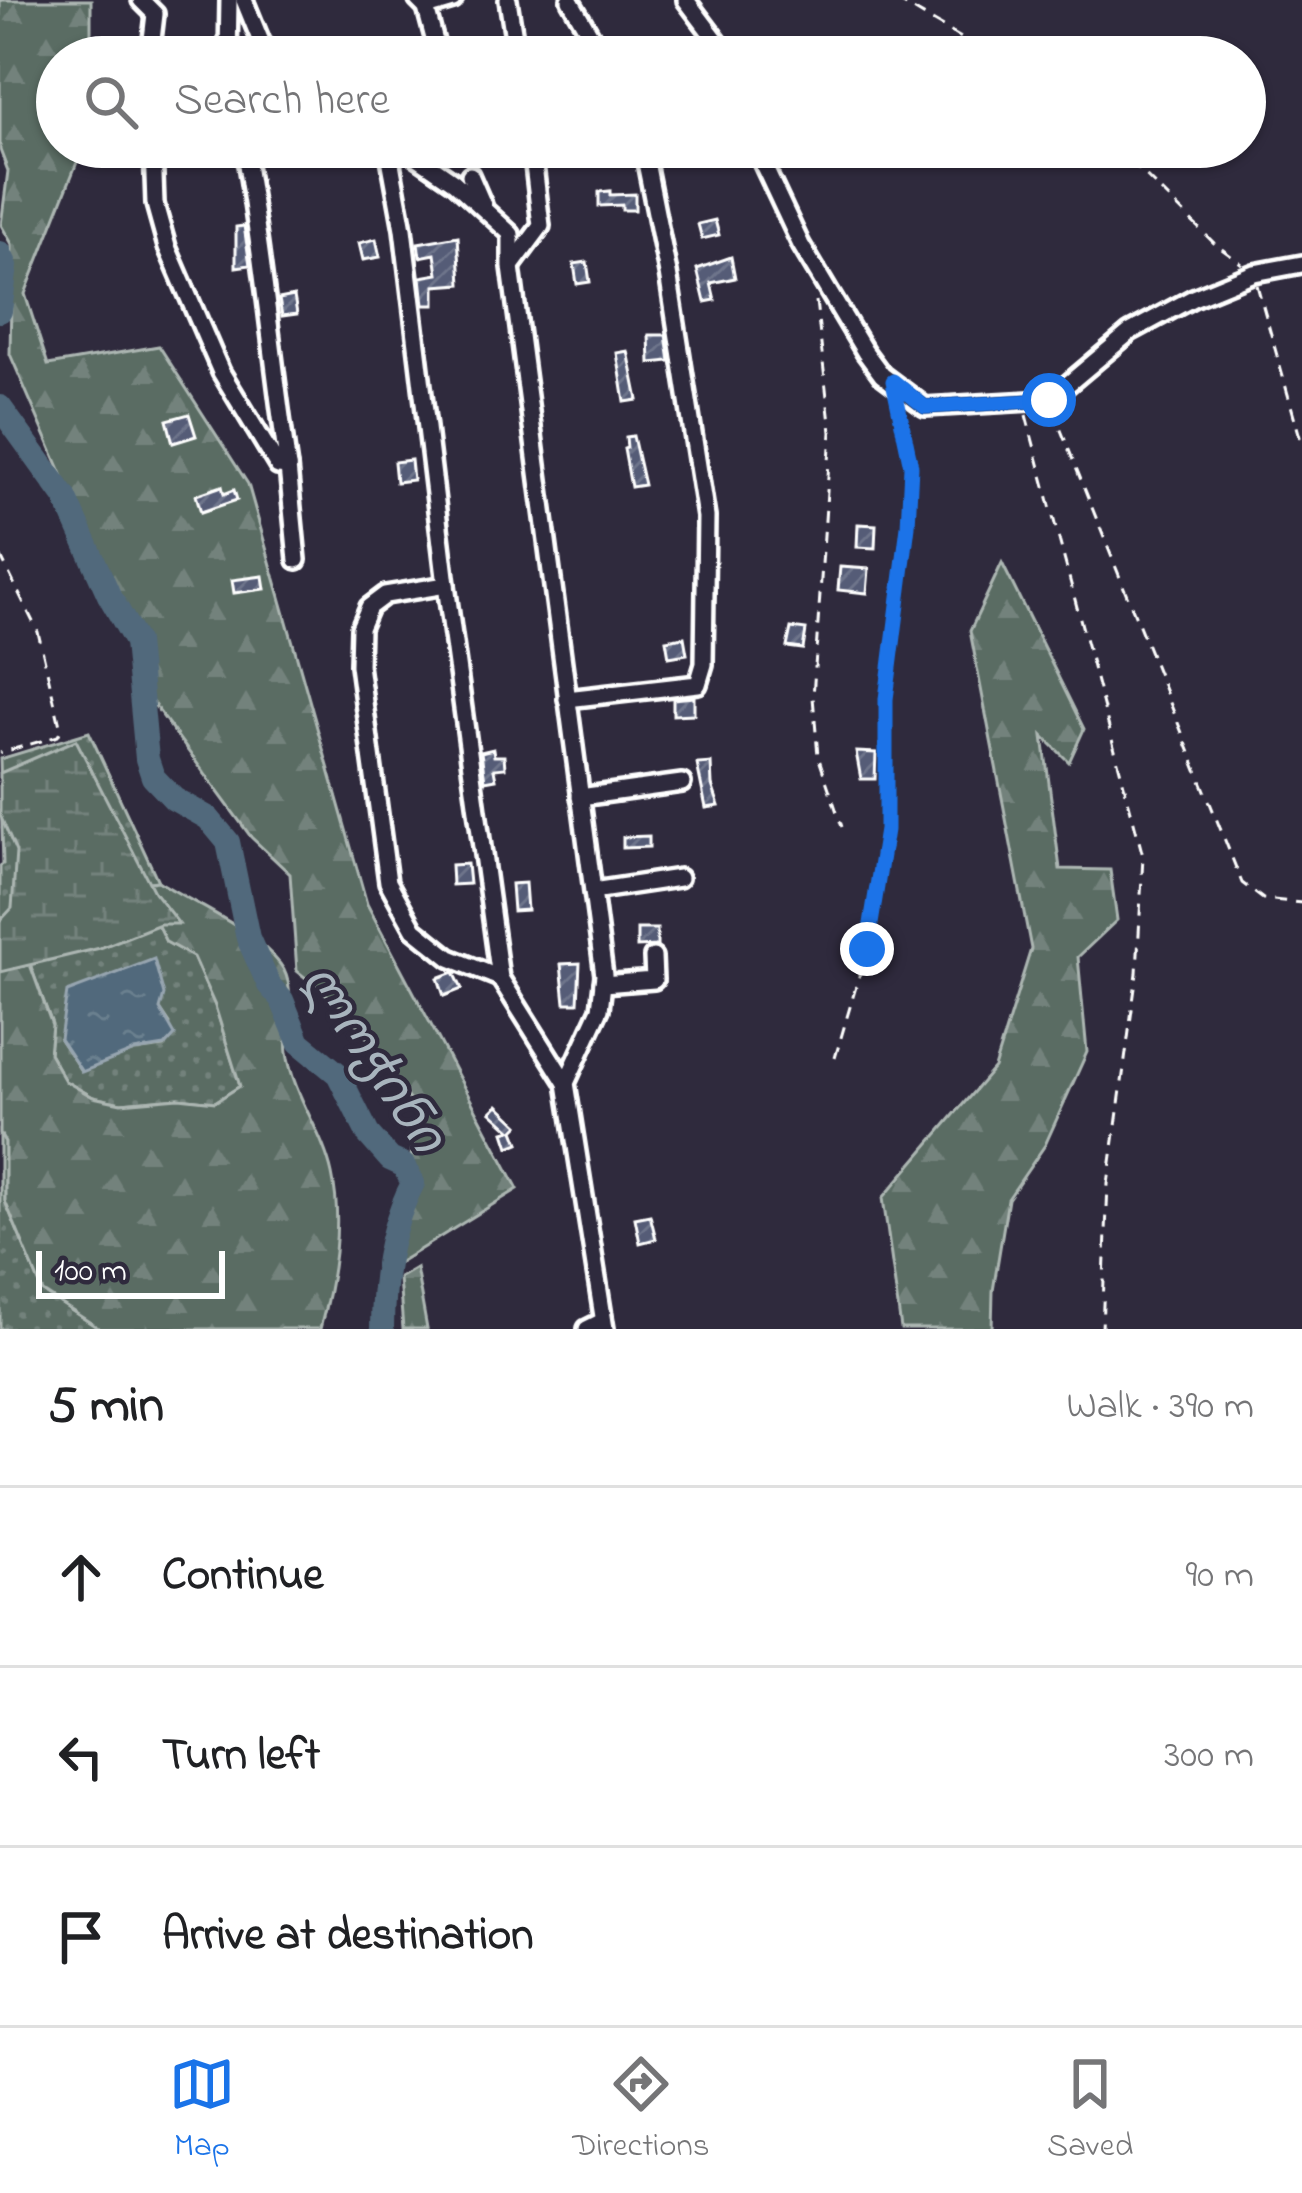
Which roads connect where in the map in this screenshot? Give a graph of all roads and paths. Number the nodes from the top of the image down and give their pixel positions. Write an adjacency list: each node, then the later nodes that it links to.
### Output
1 (141, 0): 10 (street)
2 (229, 0): 11 (street)
3 (244, 0): 12 (street)
4 (453, 0): 9 (street)
5 (508, 0): 14 (street)
6 (570, 0): 15 (street)
7 (686, 0): 16 (street)
8 (896, 0): 17 (path)
9 (422, 4): 13 (street)
10 (153, 36)
11 (228, 36)
12 (259, 36)
13 (432, 36)
14 (514, 36)
15 (591, 36)
16 (713, 36)
17 (958, 36)
18 (154, 168): 33 (street)
19 (248, 168): 33 (street)
20 (392, 168): 36 (street)
21 (431, 168): 26 (street)
22 (535, 168): 28 (street)
23 (647, 168): 37 (street)
24 (765, 168): 30 (street)
25 (470, 175): 26 (street)
26 (484, 208): 28 (street)
27 (1302, 264): 31 (street)
28 (511, 267): 37 (street)
29 (816, 300): 41 (path)
30 (893, 381): 32 (street); 48 (path)
31 (1049, 400): 32 (street); 44 (path)
32 (1022, 401): 52 (path)
33 (288, 467): 35 (street)
34 (0, 555): 38 (path)
35 (297, 560)
36 (446, 585): 46 (street); 46 (street)
37 (567, 699): 40 (street)
38 (0, 754)
39 (682, 782): 40 (street)
40 (580, 796): 43 (street)
41 (842, 827)
42 (679, 878): 43 (street)
43 (593, 891): 47 (street)
44 (1302, 904)
45 (653, 957): 47 (street)
46 (500, 978): 49 (street)
47 (603, 984): 49 (street)
48 (835, 1058)
49 (566, 1083): 50 (street)
50 (604, 1325): 51 (street)
51 (586, 1329)
52 (1102, 1329)

